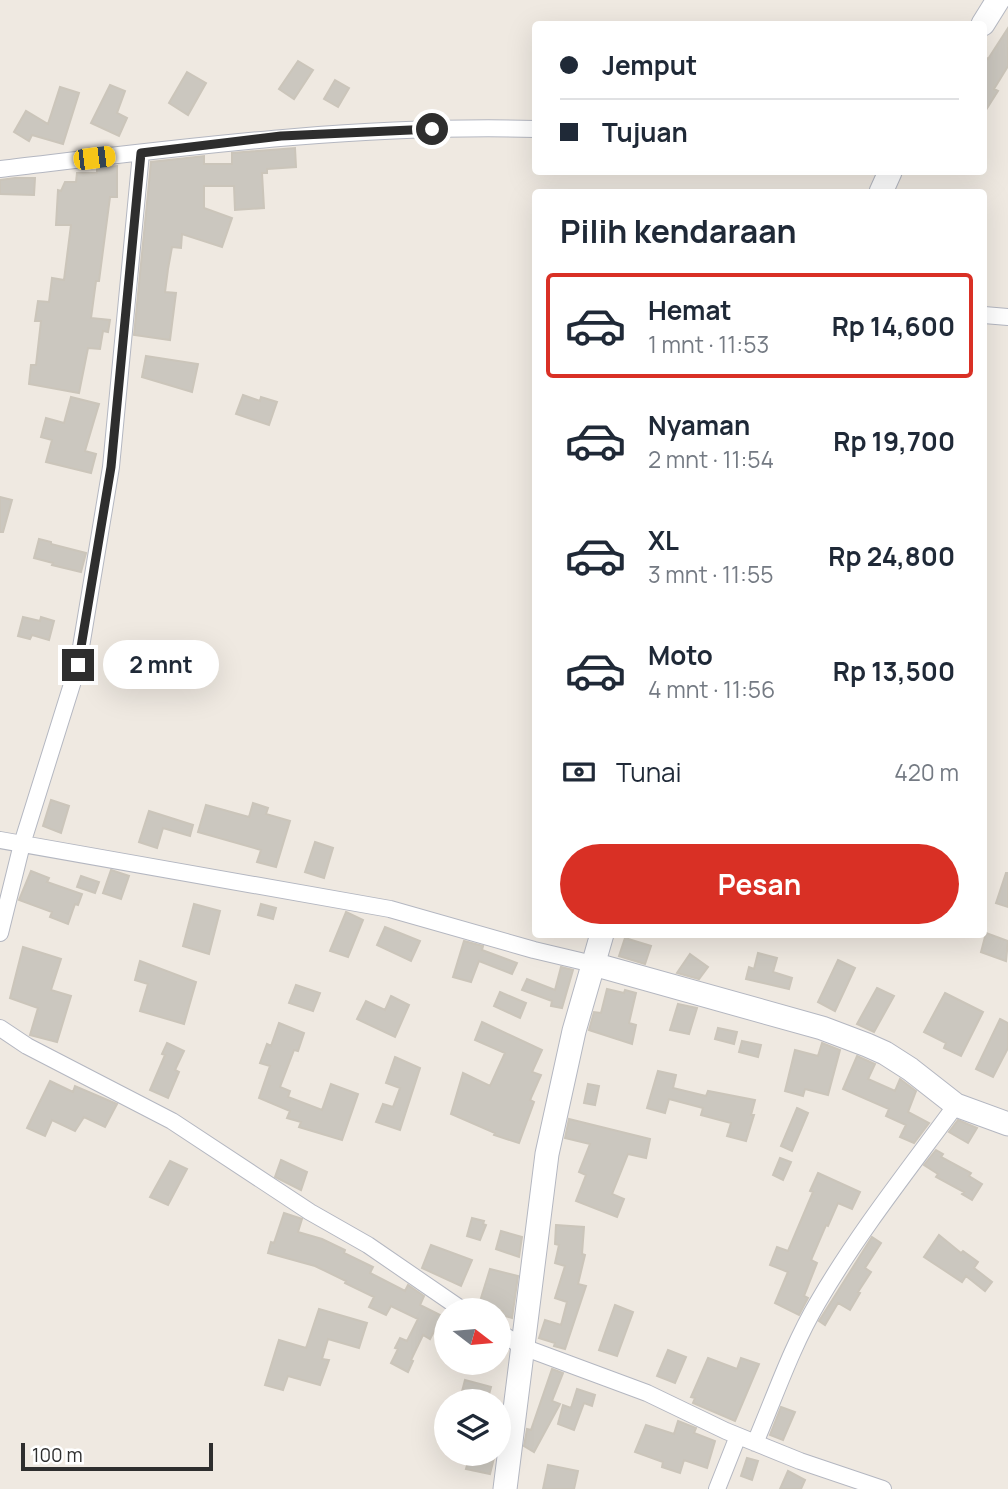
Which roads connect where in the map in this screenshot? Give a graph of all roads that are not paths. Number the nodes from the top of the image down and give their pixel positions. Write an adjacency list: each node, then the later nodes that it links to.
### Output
1 (998, 0): 2 (street)
2 (985, 21)
3 (532, 129): 4 (street)
4 (141, 153): 5 (street); 9 (street)
5 (0, 169)
6 (987, 315): 7 (street)
7 (1008, 317)
8 (0, 840): 9 (street)
9 (22, 844): 10 (street); 12 (street)
10 (0, 933)
11 (601, 938): 12 (street)
12 (593, 964): 14 (street); 18 (street)
13 (0, 1028): 16 (street)
14 (956, 1105): 15 (street); 20 (street)
15 (1008, 1124)
16 (445, 1298)
17 (511, 1340): 18 (street)
18 (523, 1347): 19 (street); 21 (street)
19 (738, 1436): 20 (street); 22 (street)
20 (755, 1443): 23 (street)
21 (505, 1489)
22 (717, 1489)
23 (883, 1489)

